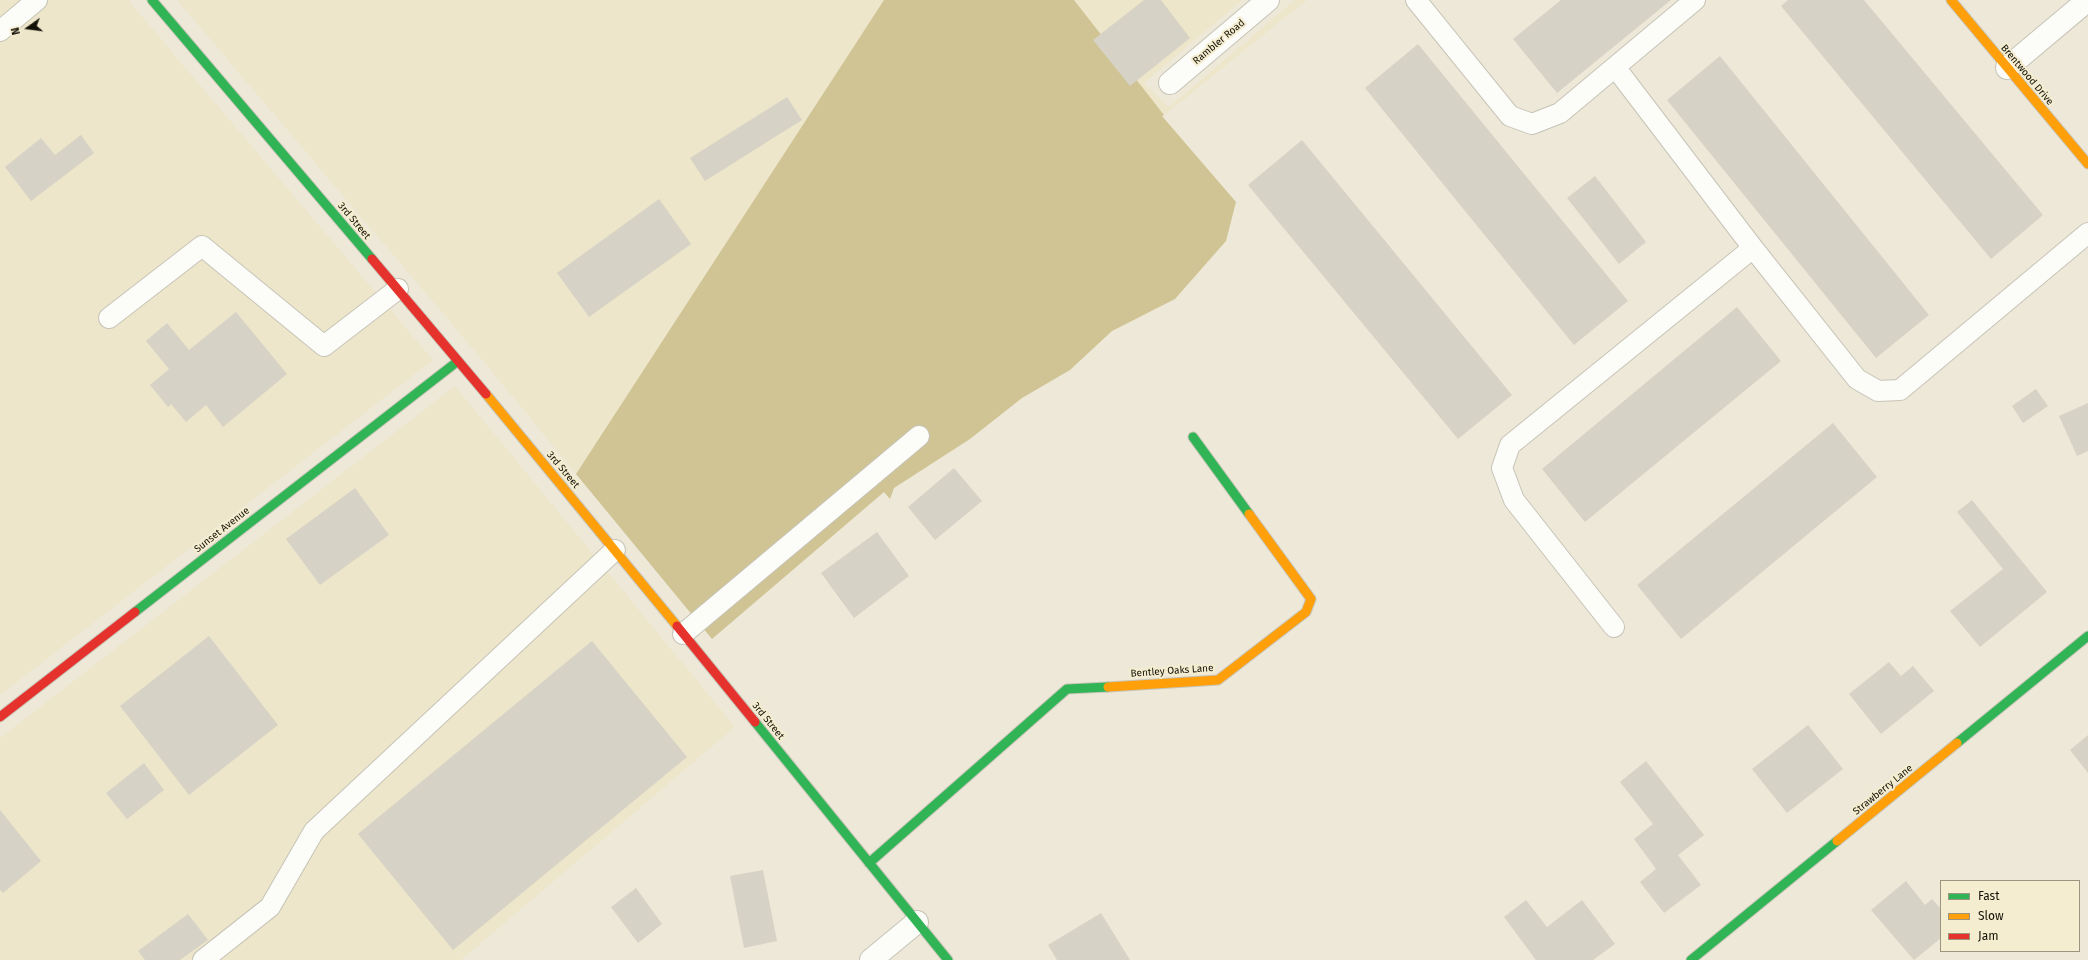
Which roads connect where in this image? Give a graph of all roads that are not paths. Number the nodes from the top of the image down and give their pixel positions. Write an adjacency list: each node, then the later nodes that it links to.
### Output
1 (37, 0): 8 (lane)
2 (152, 0): 15 (street, 3rd Street)
3 (1268, 0): 11 (street, Rambler Road)
4 (1416, 0): 9 (lane)
5 (1695, 0): 9 (lane)
6 (1951, 0): 10 (street, Brentwood Drive)
7 (2088, 0): 10 (street)
8 (0, 31)
9 (1614, 67): 14 (lane)
10 (2007, 68): 12 (street, Brentwood Drive)
11 (1170, 83)
12 (2088, 164)
13 (2088, 233): 14 (lane)
14 (1753, 248): 21 (lane)
15 (398, 290): 16 (lane); 17 (street, 3rd Street)
16 (109, 318)
17 (458, 362): 20 (street, 3rd Street); 24 (street, Sunset Avenue)
18 (919, 436): 22 (lane)
19 (1194, 437): 25 (street, Bentley Oaks Lane)
20 (615, 550): 22 (street, 3rd Street); 27 (lane)
21 (1614, 627)
22 (683, 634): 25 (street, 3rd Street)
23 (2088, 636): 30 (street, Strawberry Lane)
24 (0, 717)
25 (869, 863): 26 (street, 3rd Street)
26 (917, 922): 28 (street); 29 (street, 3rd Street)
27 (203, 960)
28 (871, 960)
29 (948, 960)
30 (1691, 960)

